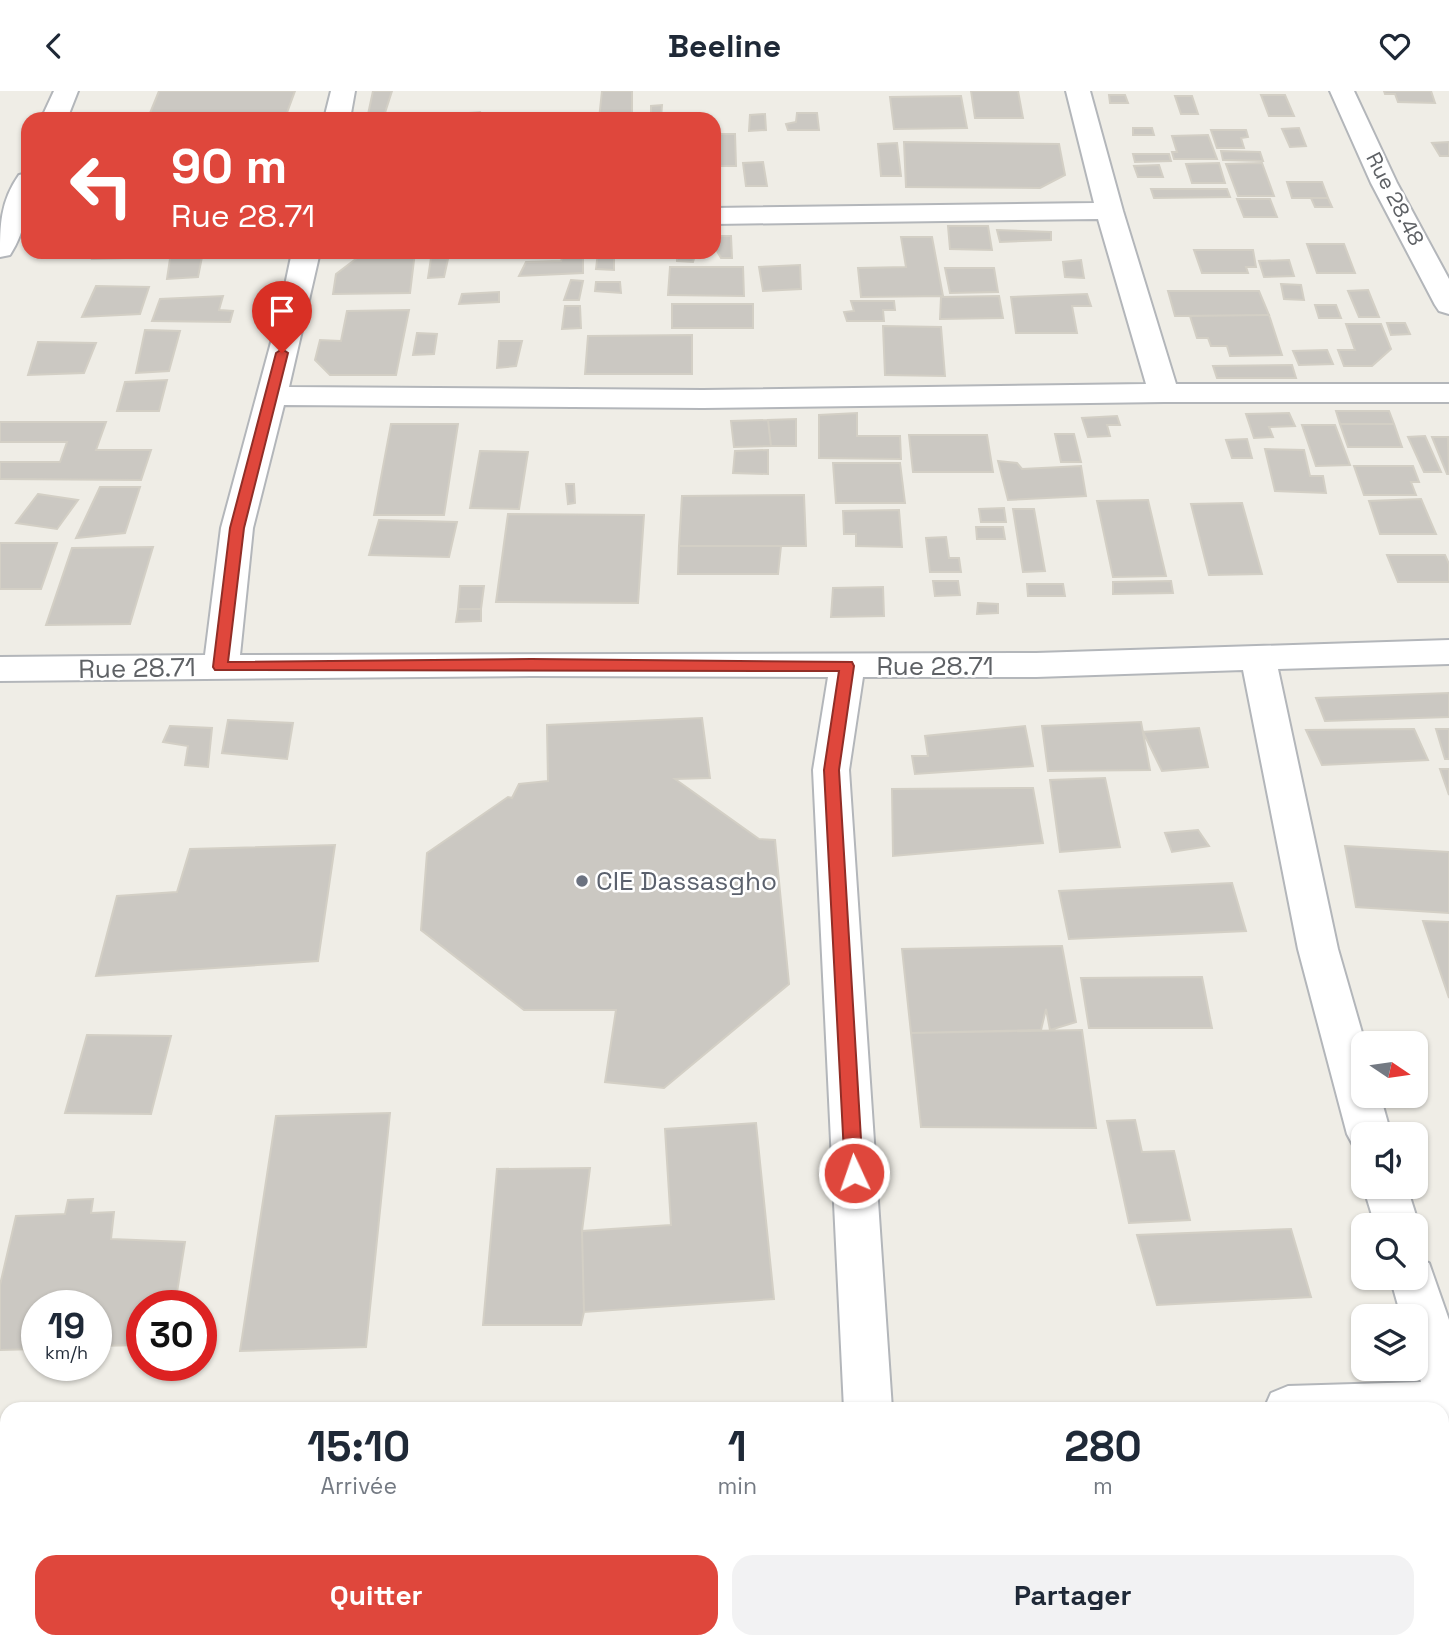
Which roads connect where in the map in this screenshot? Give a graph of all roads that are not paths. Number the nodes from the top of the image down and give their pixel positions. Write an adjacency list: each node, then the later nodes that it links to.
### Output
1 (66, 91): 5 (street)
2 (343, 91): 6 (street)
3 (1078, 91): 8 (street)
4 (1342, 91): 12 (street, Rue 28.48)
5 (57, 112)
6 (338, 112)
7 (21, 198): 10 (street)
8 (1109, 211): 9 (street); 13 (street)
9 (721, 216)
10 (0, 249)
11 (304, 259): 15 (street)
12 (1449, 306)
13 (1164, 393): 14 (street); 15 (street)
14 (1449, 393)
15 (270, 396): 19 (street)
16 (1449, 652): 17 (street, Rue 28.71)
17 (1258, 657): 18 (street, Rue 28.71); 21 (street)
18 (847, 666): 19 (street, Rue 28.71); 24 (street)
19 (220, 667): 20 (street, Rue 28.71)
20 (0, 669)
21 (1366, 1122)
22 (1417, 1290): 23 (street)
23 (1449, 1398)
24 (868, 1402)

